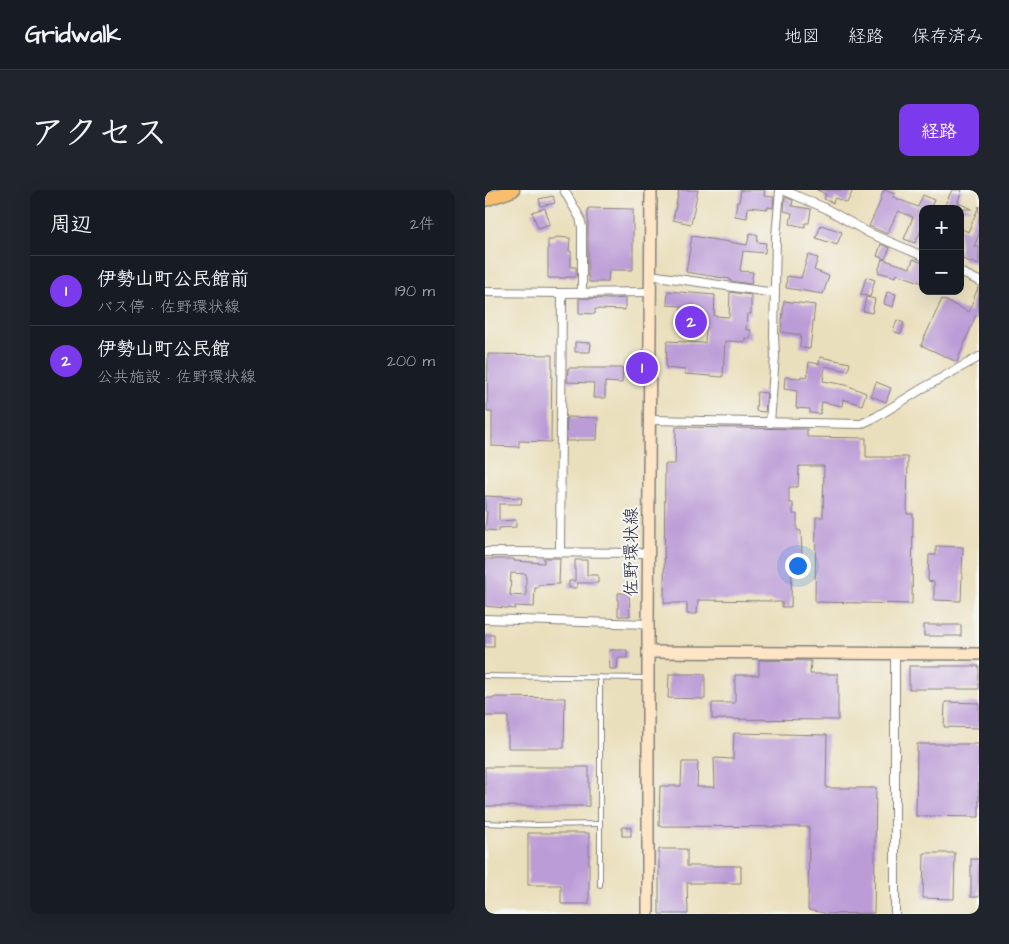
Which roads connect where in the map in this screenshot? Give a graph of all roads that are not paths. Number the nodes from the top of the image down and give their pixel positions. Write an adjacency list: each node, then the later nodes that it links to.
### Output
1 (513, 190): 5 (main road)
2 (564, 190): 13 (street)
3 (651, 190): 8 (main road, 佐野環状線)
4 (781, 190): 6 (street); 14 (street)
5 (485, 200)
6 (919, 254)
7 (964, 274): 9 (street)
8 (650, 275): 11 (main road, 佐野環状線); 14 (street)
9 (979, 280)
10 (485, 292): 12 (street)
11 (650, 292): 13 (street); 16 (main road, 佐野環状線)
12 (562, 293): 13 (street); 19 (street)
13 (582, 293)
14 (775, 293): 17 (street)
15 (979, 357): 17 (street)
16 (649, 420): 17 (street); 20 (main road, 佐野環状線)
17 (770, 423)
18 (485, 552): 19 (street)
19 (560, 552): 20 (street)
20 (649, 553): 22 (main road, 佐野環状線)
21 (485, 619): 22 (street)
22 (648, 624): 23 (main road, 佐野環状線)
23 (648, 652): 24 (main road); 28 (main road, 佐野環状線)
24 (895, 654): 25 (main road); 33 (street)
25 (979, 654)
26 (485, 676): 27 (lane)
27 (600, 677): 28 (lane); 30 (lane)
28 (648, 678): 32 (main road, 佐野環状線)
29 (485, 824): 30 (lane)
30 (599, 824): 31 (lane)
31 (600, 885)
32 (648, 914)
33 (895, 914)

